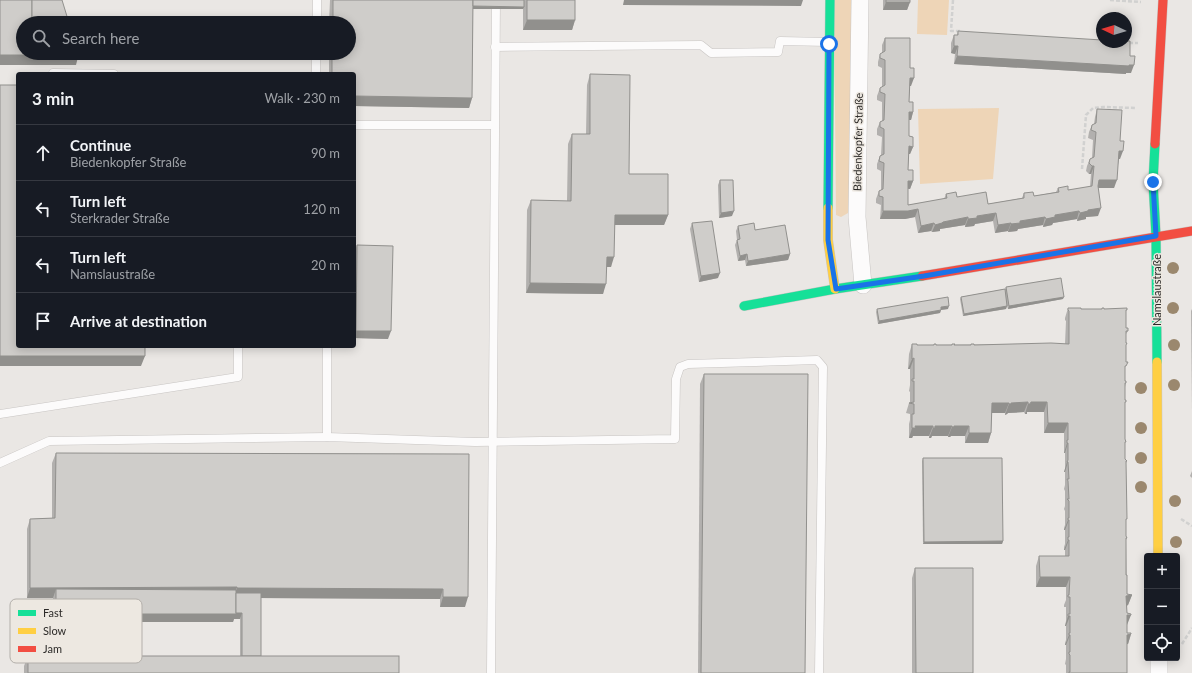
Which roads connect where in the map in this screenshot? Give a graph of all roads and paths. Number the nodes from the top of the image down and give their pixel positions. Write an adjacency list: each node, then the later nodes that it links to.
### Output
1 (317, 0): 9 (lane)
2 (496, 0): 14 (lane)
3 (830, 0): 11 (street)
4 (860, 0): 23 (street, Biedenkopfer Straße)
5 (953, 0): 10 (path)
6 (1110, 0): 8 (path)
7 (1163, 0): 22 (street, Namslaustraße)
8 (1141, 2)
9 (317, 16)
10 (967, 32)
11 (829, 42): 14 (lane); 24 (street)
12 (1132, 43): 13 (path)
13 (1138, 43)
14 (495, 47): 19 (lane)
15 (316, 60): 16 (lane)
16 (316, 72)
17 (1134, 108): 20 (path)
18 (356, 125): 19 (lane)
19 (494, 125): 30 (lane)
20 (1082, 169)
21 (1192, 231): 22 (street)
22 (1156, 236): 23 (street); 34 (street, Namslaustraße)
23 (863, 285): 24 (street)
24 (836, 289): 25 (street)
25 (744, 306)
26 (238, 348): 28 (lane)
27 (327, 348): 29 (lane)
28 (0, 414)
29 (328, 437): 30 (lane); 31 (lane)
30 (493, 441): 38 (lane); 39 (lane)
31 (0, 463)
32 (1181, 519): 33 (path)
33 (1192, 526)
34 (1158, 553)
35 (1192, 628): 36 (path)
36 (1182, 644)
37 (1159, 661): 40 (street)
38 (491, 673)
39 (819, 673)
40 (1159, 673)

